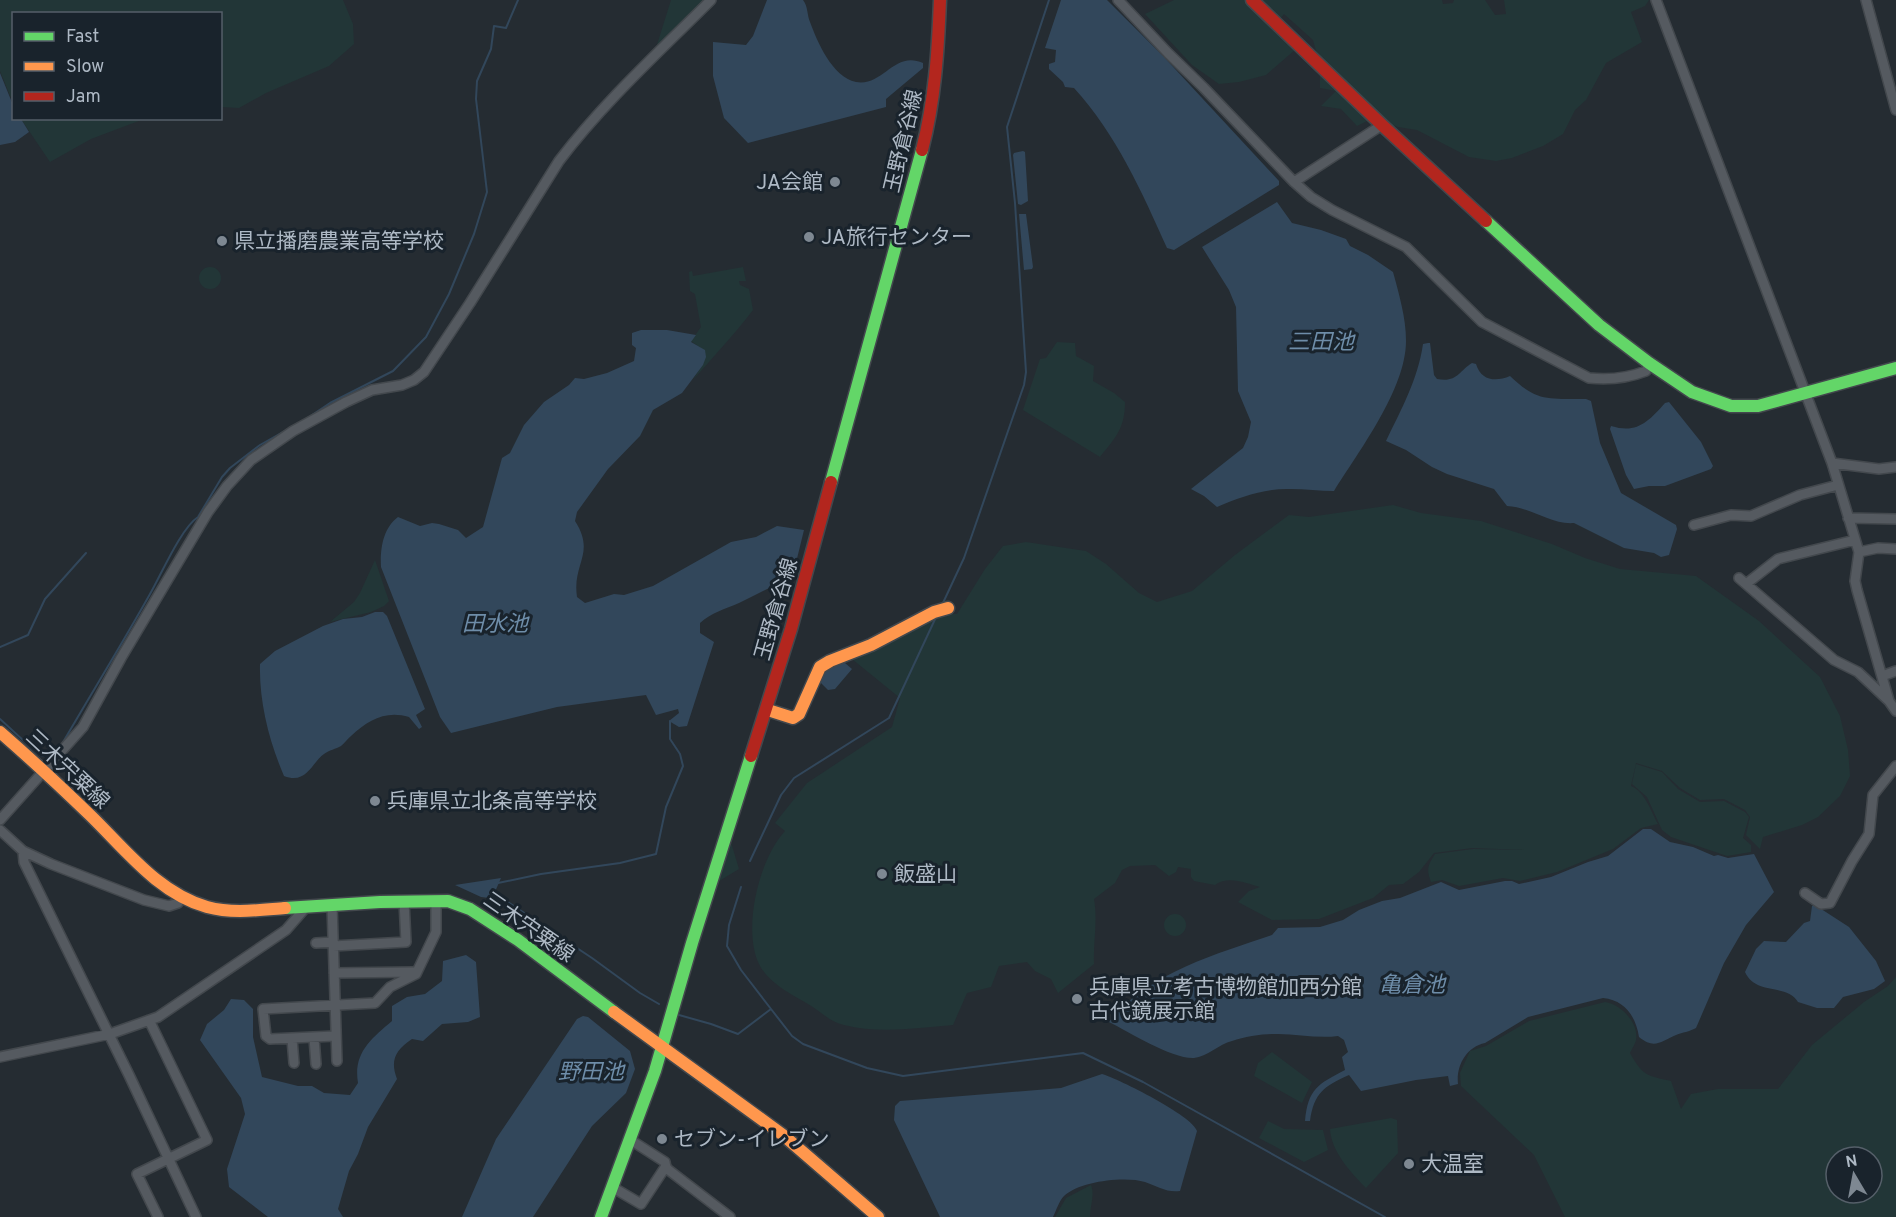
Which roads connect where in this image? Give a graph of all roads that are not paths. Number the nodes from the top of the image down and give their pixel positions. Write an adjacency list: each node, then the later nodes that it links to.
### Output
1 (711, 0): 30 (street)
2 (940, 0): 50 (main road, 玉野倉谷線)
3 (1118, 0): 9 (street)
4 (1252, 0): 8 (main road)
5 (1656, 0): 12 (street)
6 (1866, 0): 7 (street)
7 (1896, 110)
8 (1382, 125): 9 (street); 10 (main road)
9 (1294, 182): 10 (street)
10 (1649, 363): 12 (main road)
11 (1896, 368): 12 (main road)
12 (1805, 393): 13 (street)
13 (1832, 463): 14 (street); 15 (street)
14 (1896, 467)
15 (1838, 485): 16 (street); 18 (street)
16 (1848, 518): 17 (street); 19 (street)
17 (1896, 519)
18 (1695, 525)
19 (1855, 540): 21 (street); 25 (street)
20 (1896, 549): 21 (street)
21 (1859, 552): 24 (street)
22 (948, 608): 26 (main road)
23 (1896, 671): 24 (street)
24 (1882, 676): 25 (street)
25 (1889, 702): 27 (street)
26 (771, 711)
27 (1896, 711)
28 (0, 732): 30 (main road, 三木宍粟線)
29 (1896, 766): 34 (street)
30 (45, 771): 31 (street); 35 (main road, 三木宍粟線)
31 (0, 820)
32 (0, 830): 33 (street)
33 (23, 851): 35 (street); 46 (street)
34 (1805, 893)
35 (181, 897): 39 (main road, 三木宍粟線)
36 (436, 900): 37 (main road, 三木宍粟線); 43 (street); 50 (main road, 三木宍粟線)
37 (404, 901): 38 (main road, 三木宍粟線); 41 (street)
38 (332, 905): 39 (main road, 三木宍粟線); 41 (street)
39 (307, 906): 45 (street)
40 (316, 943): 41 (street)
41 (333, 944): 42 (street)
42 (334, 973): 43 (street); 44 (street)
43 (416, 974): 44 (street)
44 (334, 1006): 47 (street); 49 (street)
45 (150, 1020): 46 (street); 56 (street)
46 (110, 1034): 51 (street); 56 (street)
47 (335, 1036): 48 (street); 52 (street)
48 (314, 1038): 49 (street); 54 (street)
49 (292, 1039): 53 (street)
50 (661, 1048): 55 (main road, 玉野倉谷線); 63 (main road, 三木宍粟線)
51 (0, 1057)
52 (337, 1060)
53 (294, 1063)
54 (316, 1064)
55 (629, 1139): 57 (street); 58 (main road, 玉野倉谷線)
56 (169, 1159): 59 (street); 60 (street)
57 (666, 1166): 58 (street); 62 (street)
58 (612, 1187): 61 (main road, 玉野倉谷線)
59 (194, 1216)
60 (158, 1217)
61 (602, 1217)
62 (730, 1217)
63 (878, 1217)

